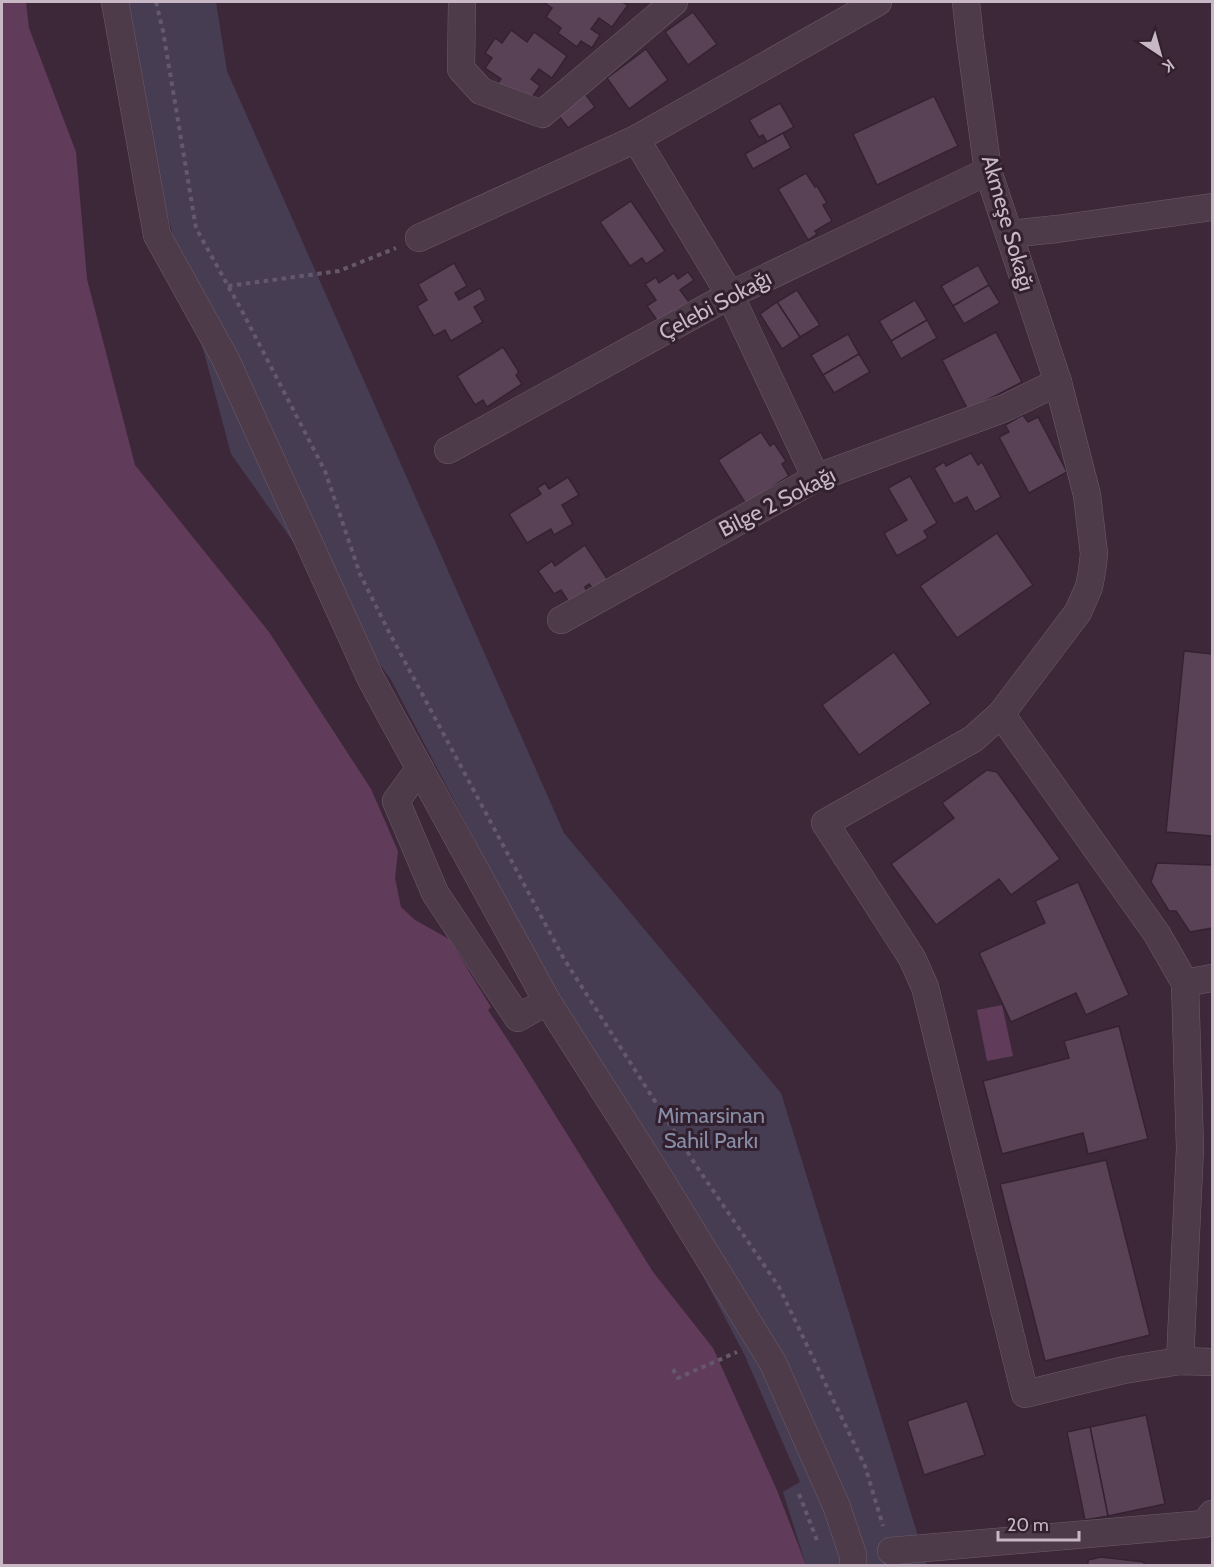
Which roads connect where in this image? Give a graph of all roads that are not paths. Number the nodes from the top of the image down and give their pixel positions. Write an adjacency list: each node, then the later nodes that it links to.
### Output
1 (115, 2): 17 (street)
2 (462, 2): 3 (street)
3 (674, 2)
4 (878, 2): 6 (street)
5 (966, 2): 7 (street, Akmeşe Sokağı)
6 (636, 140): 10 (street); 11 (street)
7 (988, 171): 9 (street, Akmeşe Sokağı); 11 (street, Çelebi Sokağı)
8 (1212, 207): 9 (street)
9 (1009, 234): 12 (street, Akmeşe Sokağı)
10 (419, 238)
11 (730, 295): 13 (street, Çelebi Sokağı); 14 (street)
12 (1058, 382): 14 (street, Bilge 2 Sokağı); 16 (street, Akmeşe Sokağı)
13 (448, 450)
14 (816, 478): 15 (street, Bilge 2 Sokağı)
15 (561, 620)
16 (1001, 714): 19 (street); 21 (street, Akmeşe Sokağı)
17 (420, 768): 20 (street); 20 (street)
18 (1212, 978): 19 (street)
19 (1185, 983): 21 (street)
20 (547, 1000): 25 (street)
21 (1180, 1362): 22 (street)
22 (1212, 1362)
23 (1210, 1524): 24 (street)
24 (891, 1551)
25 (853, 1566)

